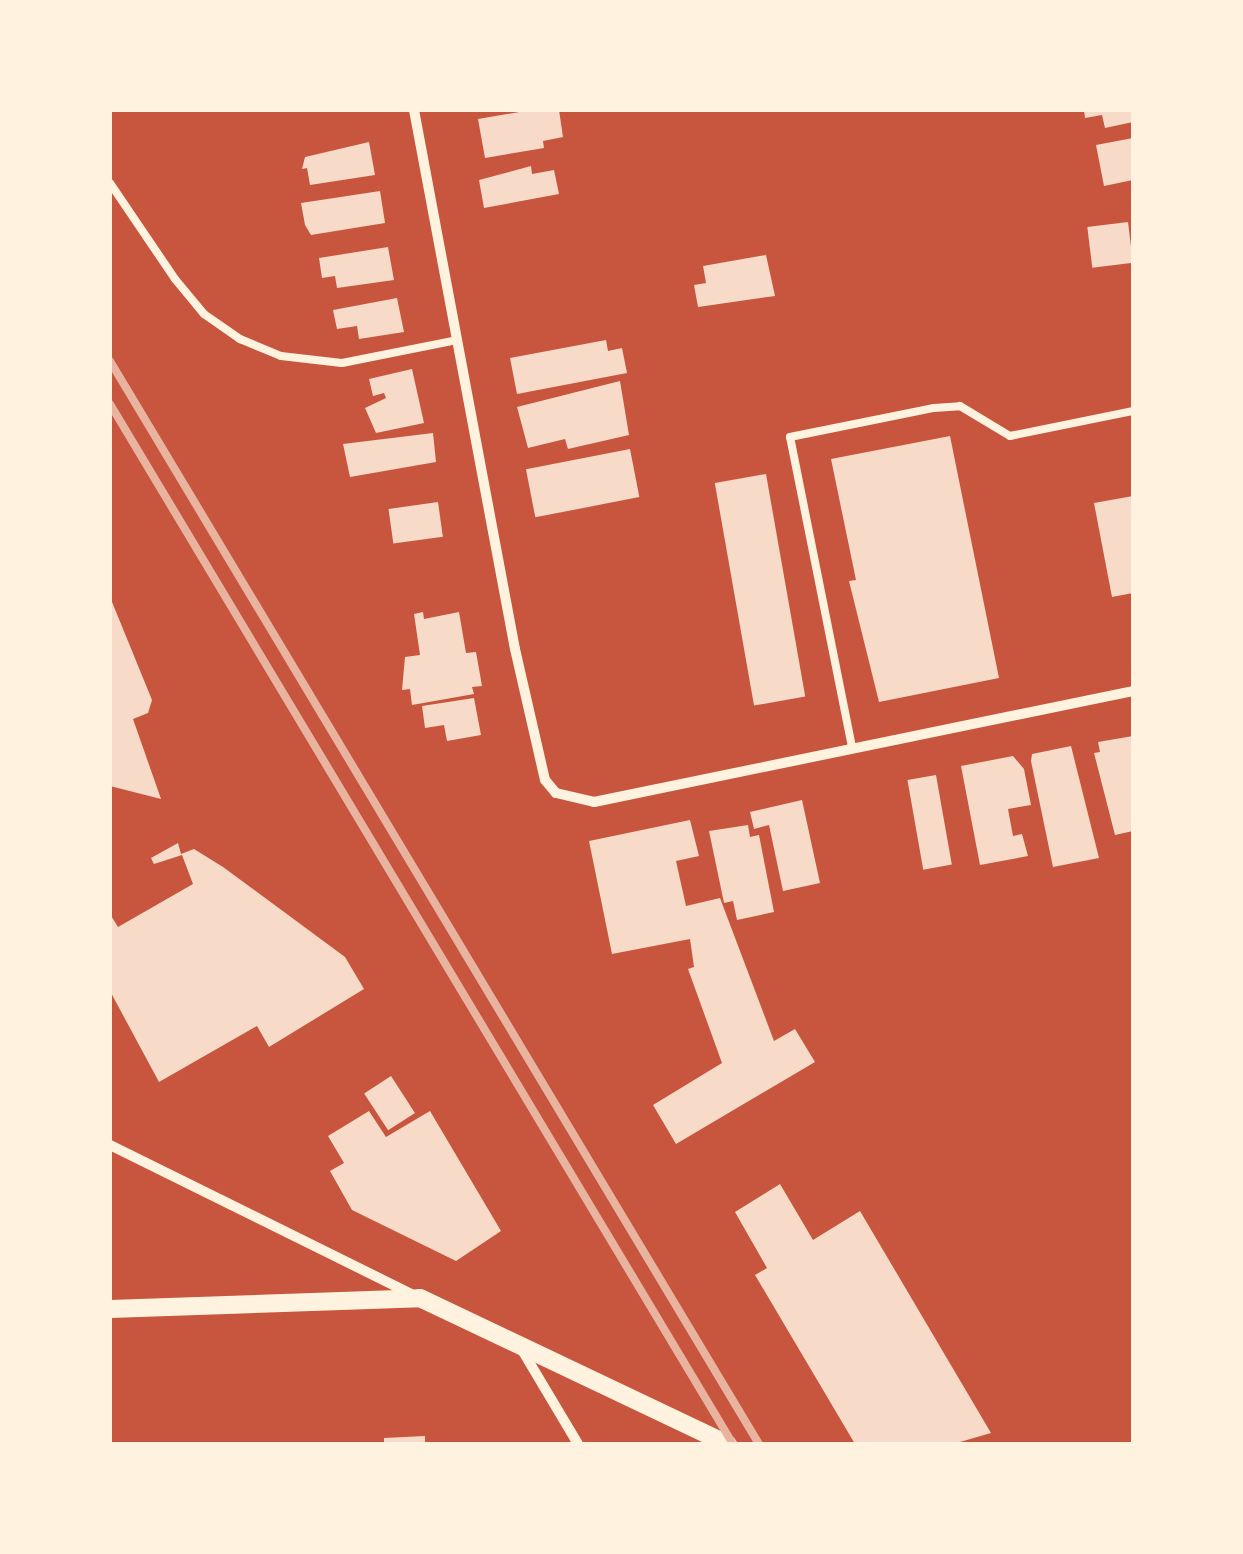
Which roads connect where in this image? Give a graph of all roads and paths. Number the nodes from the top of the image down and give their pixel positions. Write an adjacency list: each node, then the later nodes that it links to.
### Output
1 (414, 110): 3 (street)
2 (110, 183): 3 (lane)
3 (456, 340): 6 (street)
4 (1133, 412): 6 (lane)
5 (1133, 690): 6 (street)
6 (852, 747)
7 (110, 1145): 8 (street)
8 (420, 1298): 9 (street); 10 (street)
9 (110, 1309)
10 (521, 1348): 11 (street); 12 (street)
11 (578, 1444)
12 (728, 1444)

